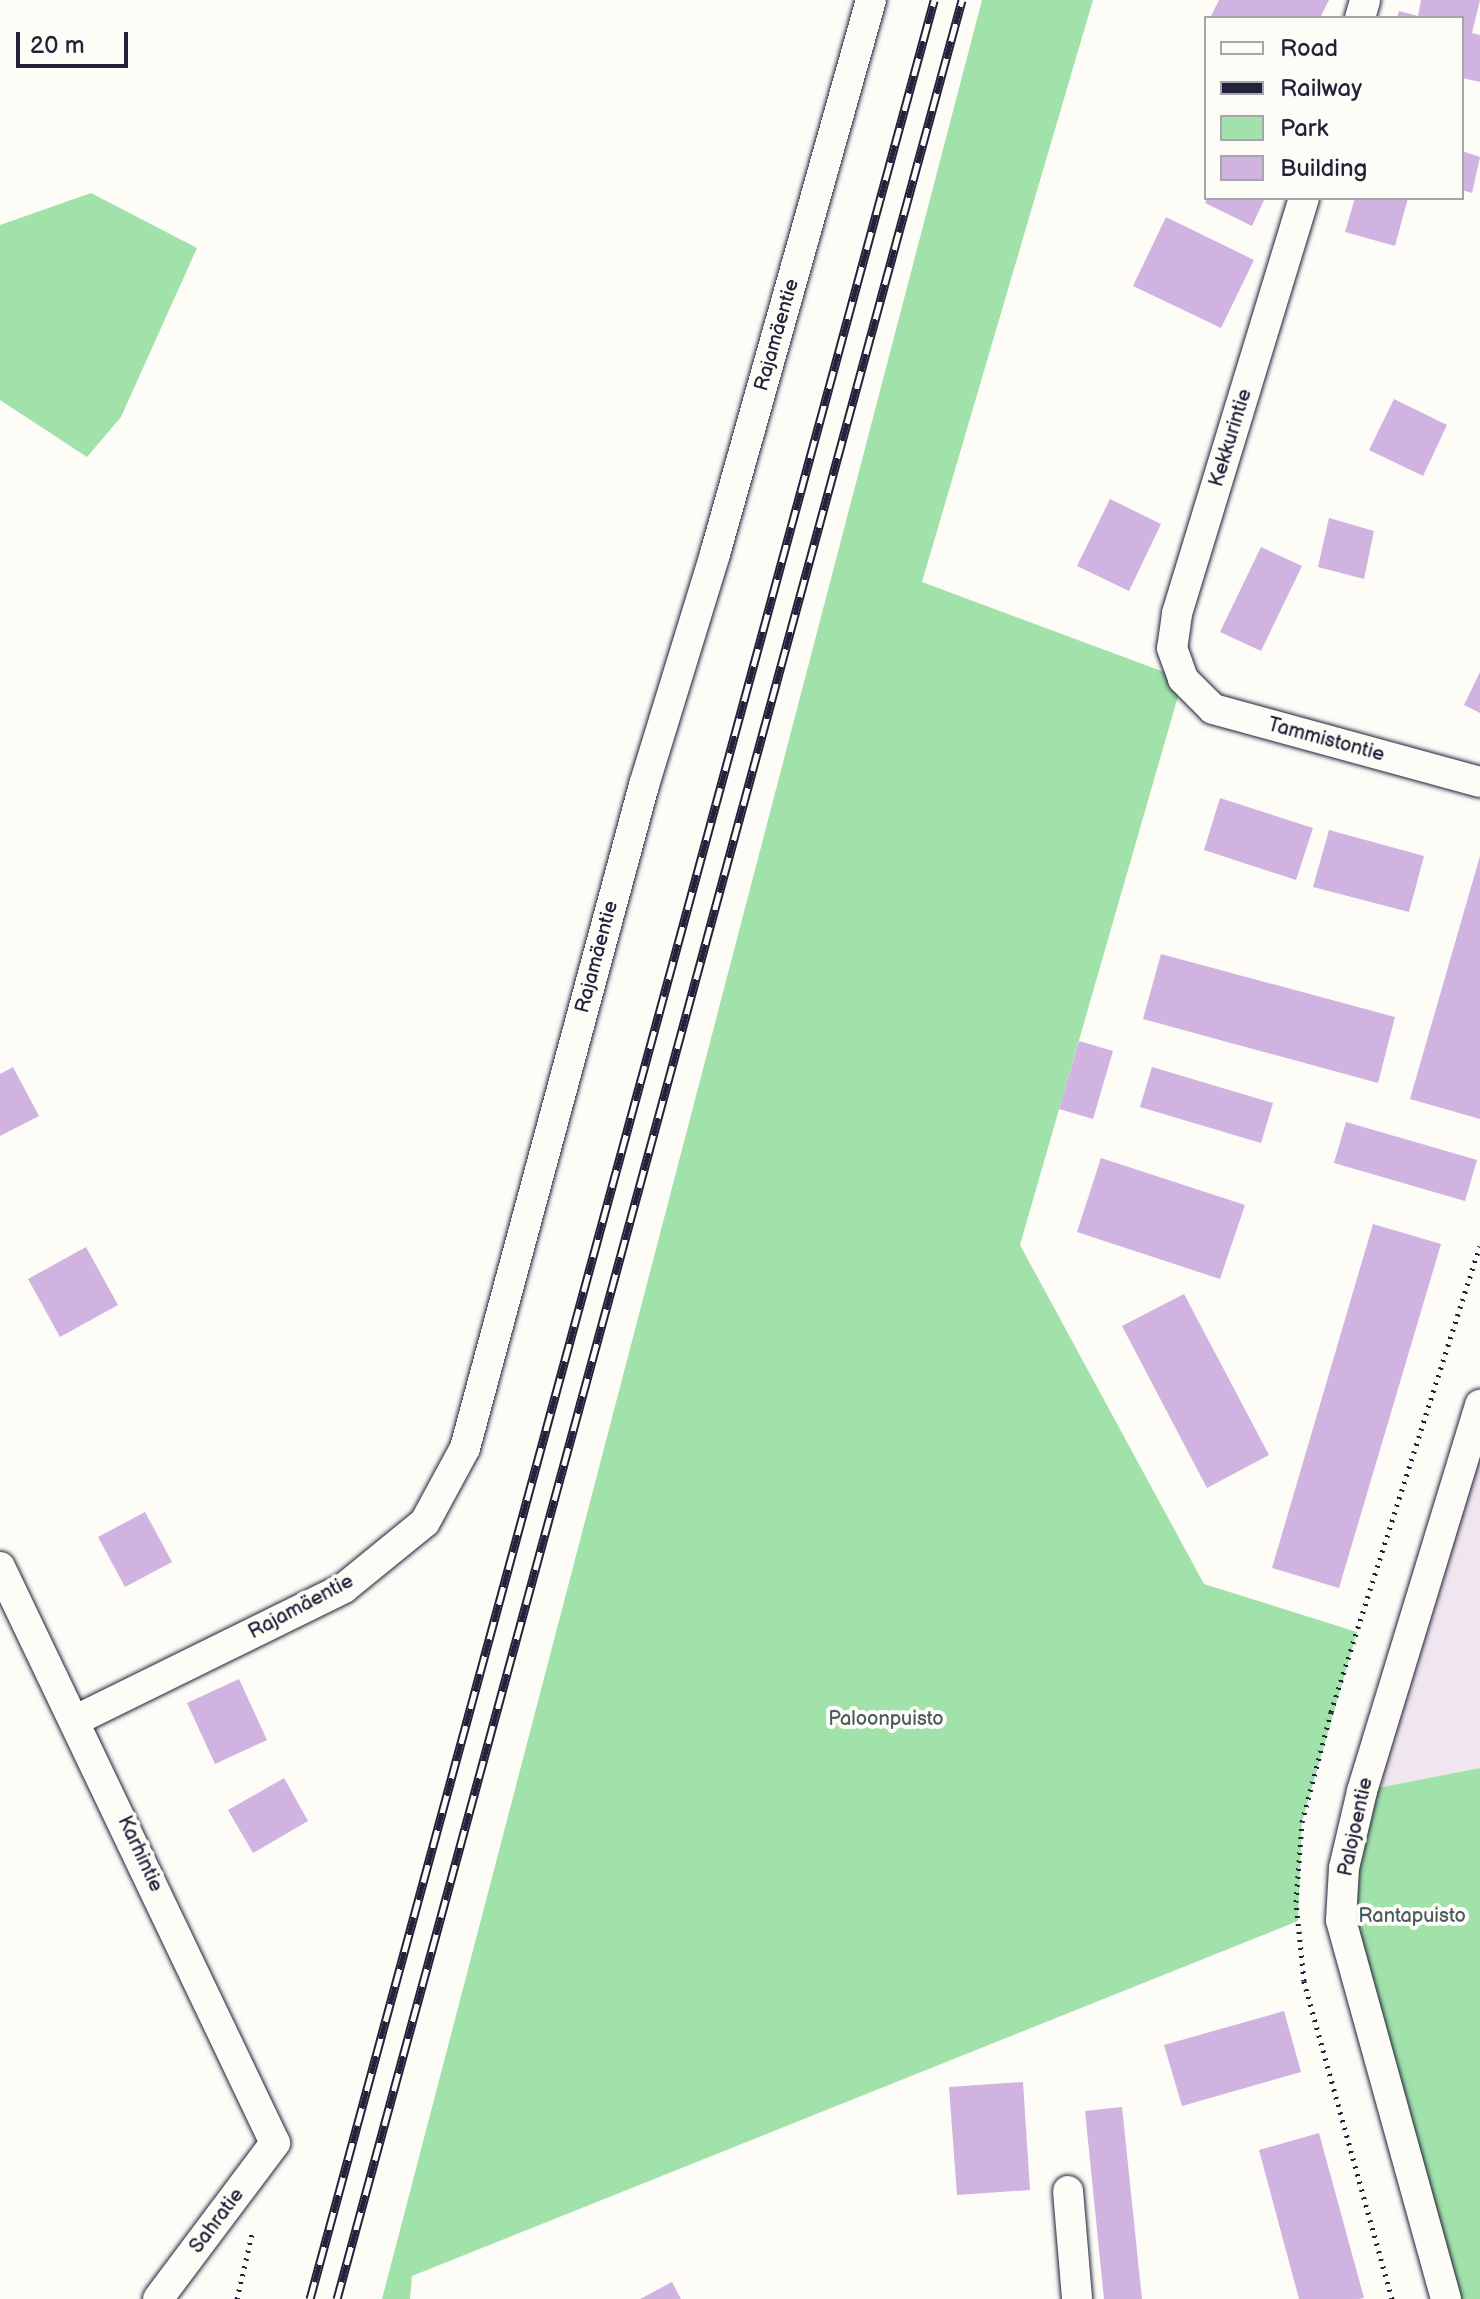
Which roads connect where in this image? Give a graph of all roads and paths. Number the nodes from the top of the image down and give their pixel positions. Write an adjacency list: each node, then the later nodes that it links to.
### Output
1 (871, 0): 7 (street, Rajamäentie)
2 (1303, 200): 3 (street, Kekkurintie)
3 (1183, 679): 4 (street, Tammistontie)
4 (1480, 782)
5 (1480, 1405): 12 (street, Palojoentie)
6 (0, 1567): 7 (street, Karhintie)
7 (76, 1720): 8 (street, Karhintie)
8 (275, 2143): 10 (street, Sahratie)
9 (1068, 2191): 11 (street)
10 (158, 2299)
11 (1077, 2299)
12 (1446, 2299)

